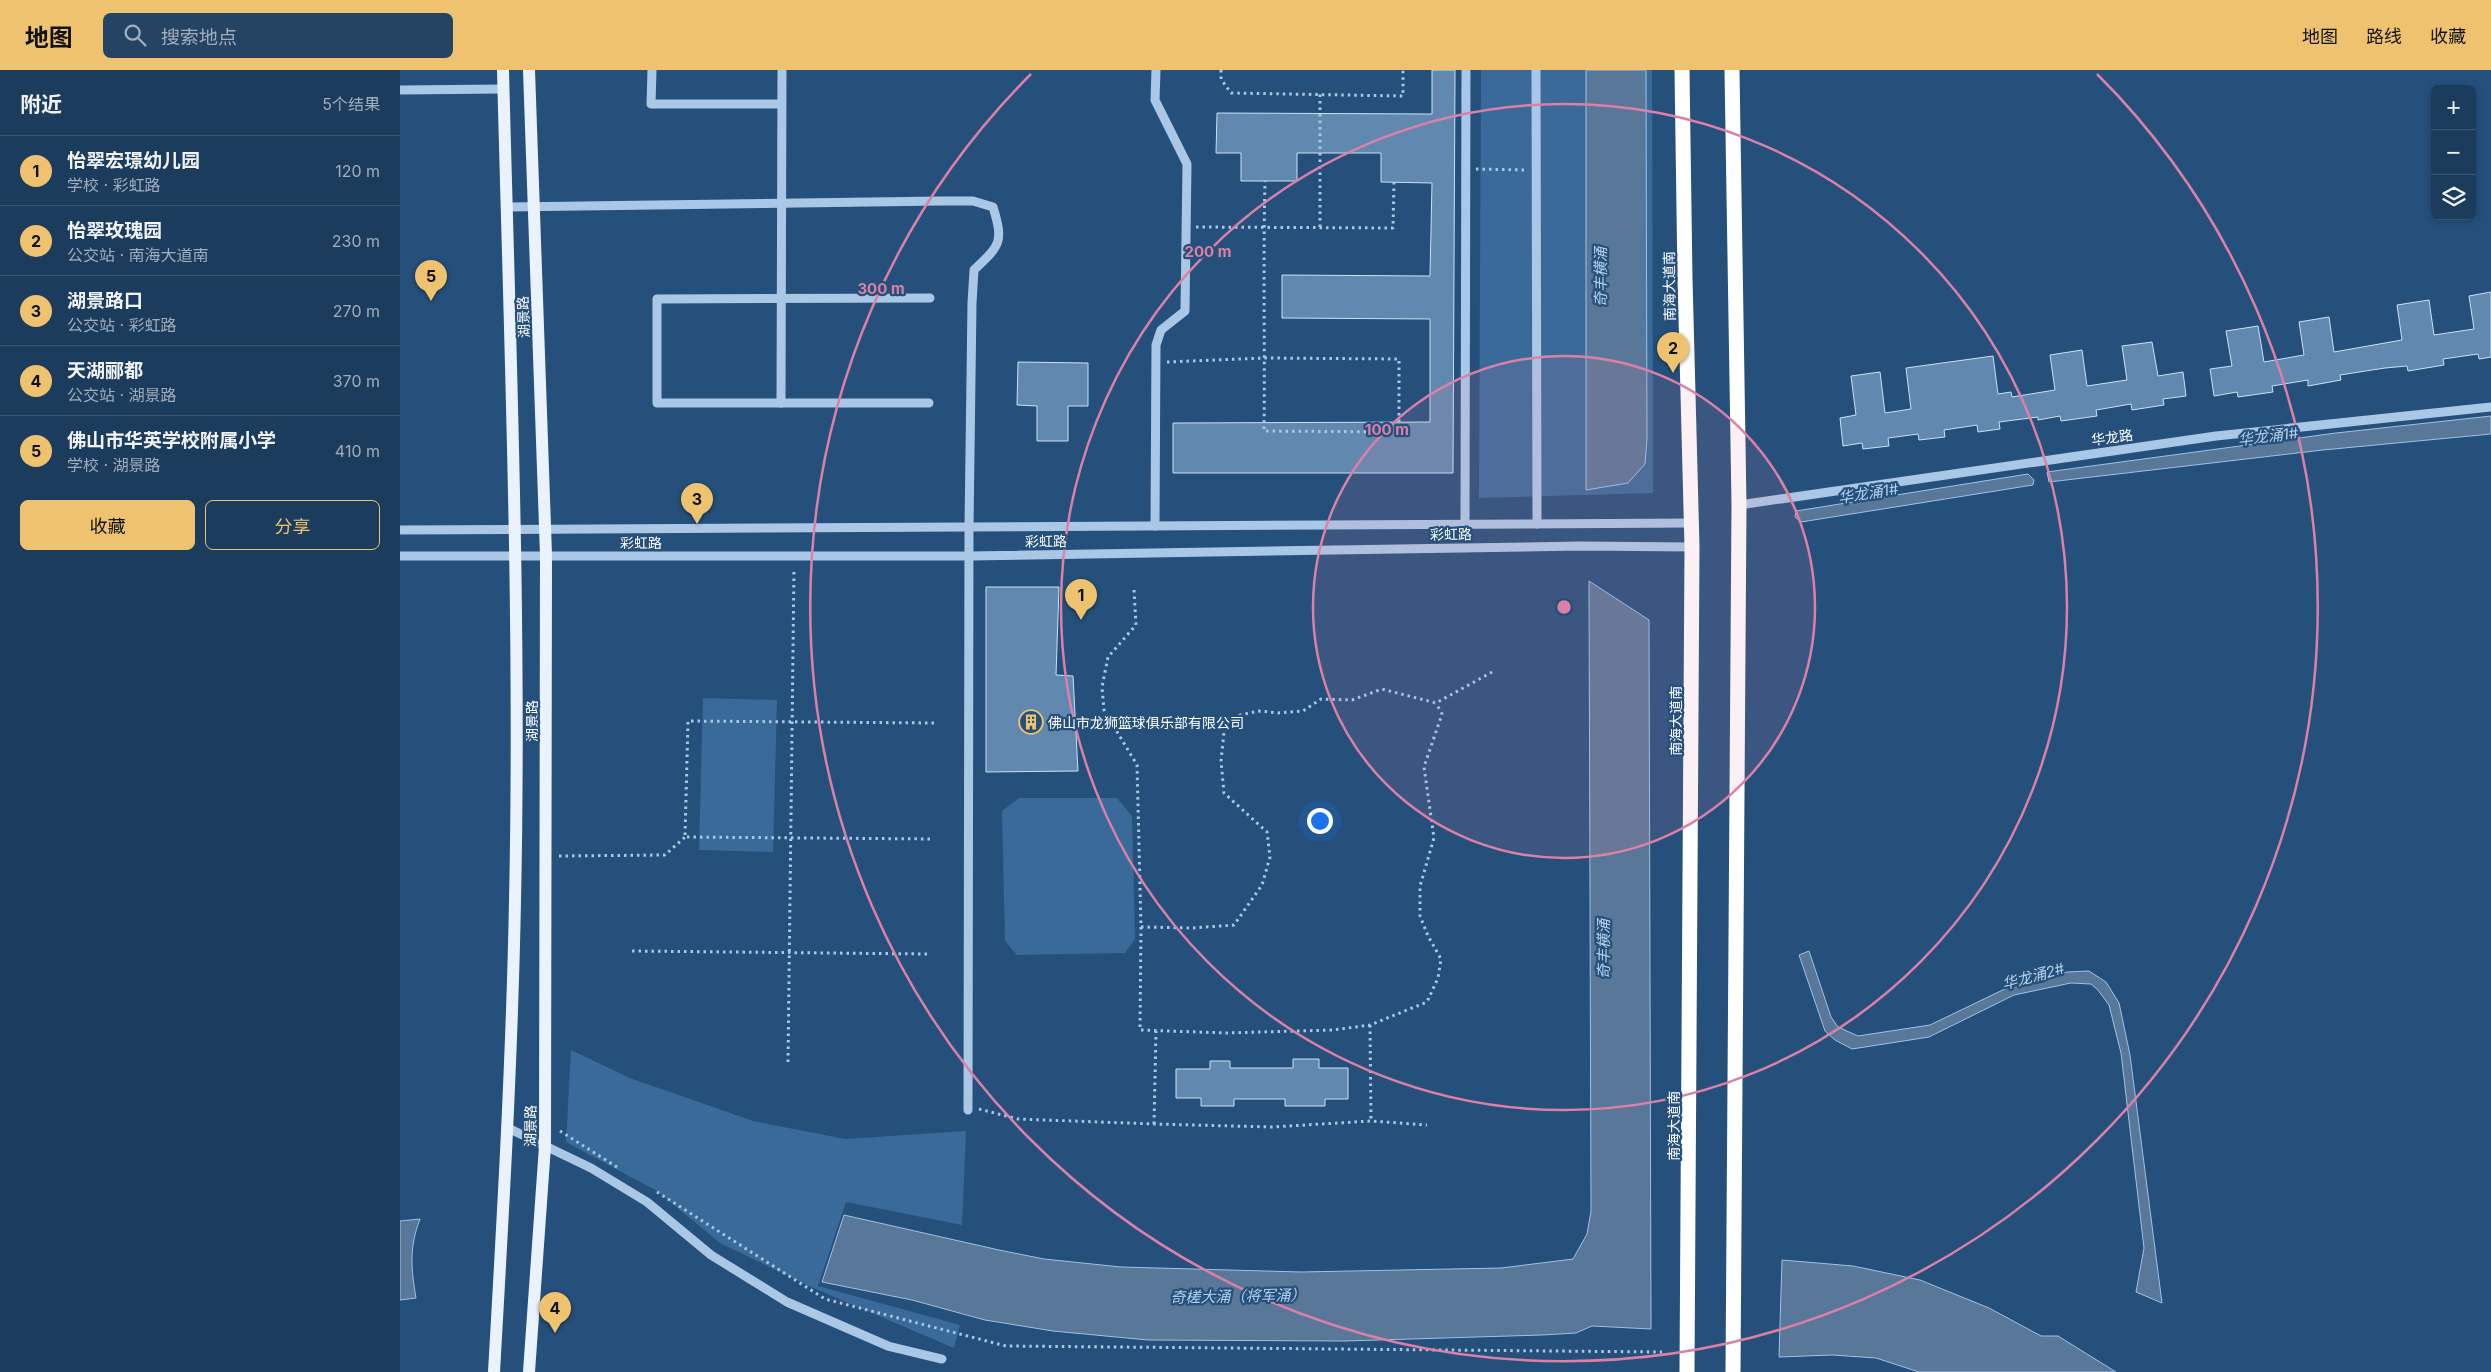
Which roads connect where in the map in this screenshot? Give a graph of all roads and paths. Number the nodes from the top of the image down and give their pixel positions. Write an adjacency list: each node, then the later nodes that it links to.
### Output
1 (502, 70): 12 (main road, 湖景路)
2 (529, 70): 22 (main road, 湖景路)
3 (652, 70): 15 (street)
4 (782, 70): 15 (street)
5 (1156, 70): 23 (street)
6 (1221, 70): 14 (path)
7 (1404, 70): 14 (path)
8 (1466, 70): 16 (street)
9 (1536, 70): 17 (street)
10 (1682, 70): 34 (highway, 南海大道南)
11 (1732, 70): 33 (highway)
12 (503, 89): 13 (street); 21 (main road, 湖景路)
13 (400, 90)
14 (1320, 94): 25 (path)
15 (781, 104): 20 (street)
16 (1466, 168): 17 (path); 35 (street)
17 (1536, 170): 36 (street)
18 (1265, 181): 24 (path)
19 (1394, 182): 25 (path)
20 (781, 202): 22 (street); 27 (street); 38 (street)
21 (506, 206): 22 (street); 39 (main road, 湖景路)
22 (534, 206): 40 (main road, 湖景路)
23 (1186, 227): 24 (path); 29 (street)
24 (1264, 227): 25 (path); 28 (path)
25 (1320, 227)
26 (930, 298): 27 (street)
27 (781, 299): 30 (street); 30 (street)
28 (1264, 358): 28 (path); 29 (path)
29 (1156, 362): 37 (street)
30 (781, 403): 31 (street)
31 (929, 403)
32 (2491, 407): 33 (street, 华龙路)
33 (1739, 505): 78 (highway)
34 (1692, 523): 36 (street, 彩虹路); 42 (highway, 南海大道南)
35 (1465, 524): 36 (street, 彩虹路); 37 (street, 彩虹路)
36 (1537, 524)
37 (1155, 526): 38 (street, 彩虹路)
38 (970, 528): 40 (street, 彩虹路); 47 (street)
39 (516, 529): 40 (street, 彩虹路); 41 (street, 彩虹路); 43 (main road, 湖景路)
40 (546, 529): 44 (main road, 湖景路)
41 (400, 530)
42 (1692, 547): 47 (street, 彩虹路); 77 (highway, 南海大道南)
43 (516, 555): 44 (street, 彩虹路); 45 (street, 彩虹路); 69 (main road, 湖景路)
44 (546, 555): 46 (street, 彩虹路); 56 (main road, 湖景路)
45 (400, 556)
46 (794, 556): 47 (street, 彩虹路); 51 (path)
47 (970, 556): 64 (street)
48 (1134, 590): 57 (path)
49 (1494, 671): 50 (path)
50 (1436, 703): 57 (path); 61 (path)
51 (792, 722): 52 (path); 53 (path); 54 (path)
52 (934, 723)
53 (685, 837): 54 (path); 56 (path)
54 (790, 838): 55 (path); 59 (path)
55 (934, 839)
56 (546, 856): 65 (main road, 湖景路)
57 (1141, 927): 62 (path)
58 (632, 951): 59 (path)
59 (789, 953): 60 (path); 63 (path)
60 (928, 954)
61 (1370, 1025): 62 (path); 66 (path)
62 (1156, 1031): 67 (path)
63 (788, 1062)
64 (968, 1110): 67 (path)
65 (545, 1120): 70 (main road, 湖景路); 71 (path)
66 (1371, 1121): 67 (path); 68 (path)
67 (1154, 1124)
68 (1427, 1125)
69 (508, 1128): 70 (street); 75 (main road, 湖景路)
70 (545, 1146): 74 (street); 76 (main road, 湖景路)
71 (624, 1172)
72 (650, 1188): 73 (path)
73 (1662, 1352)
74 (942, 1360)
75 (494, 1372)
76 (529, 1372)
77 (1688, 1372)
78 (1733, 1372)

